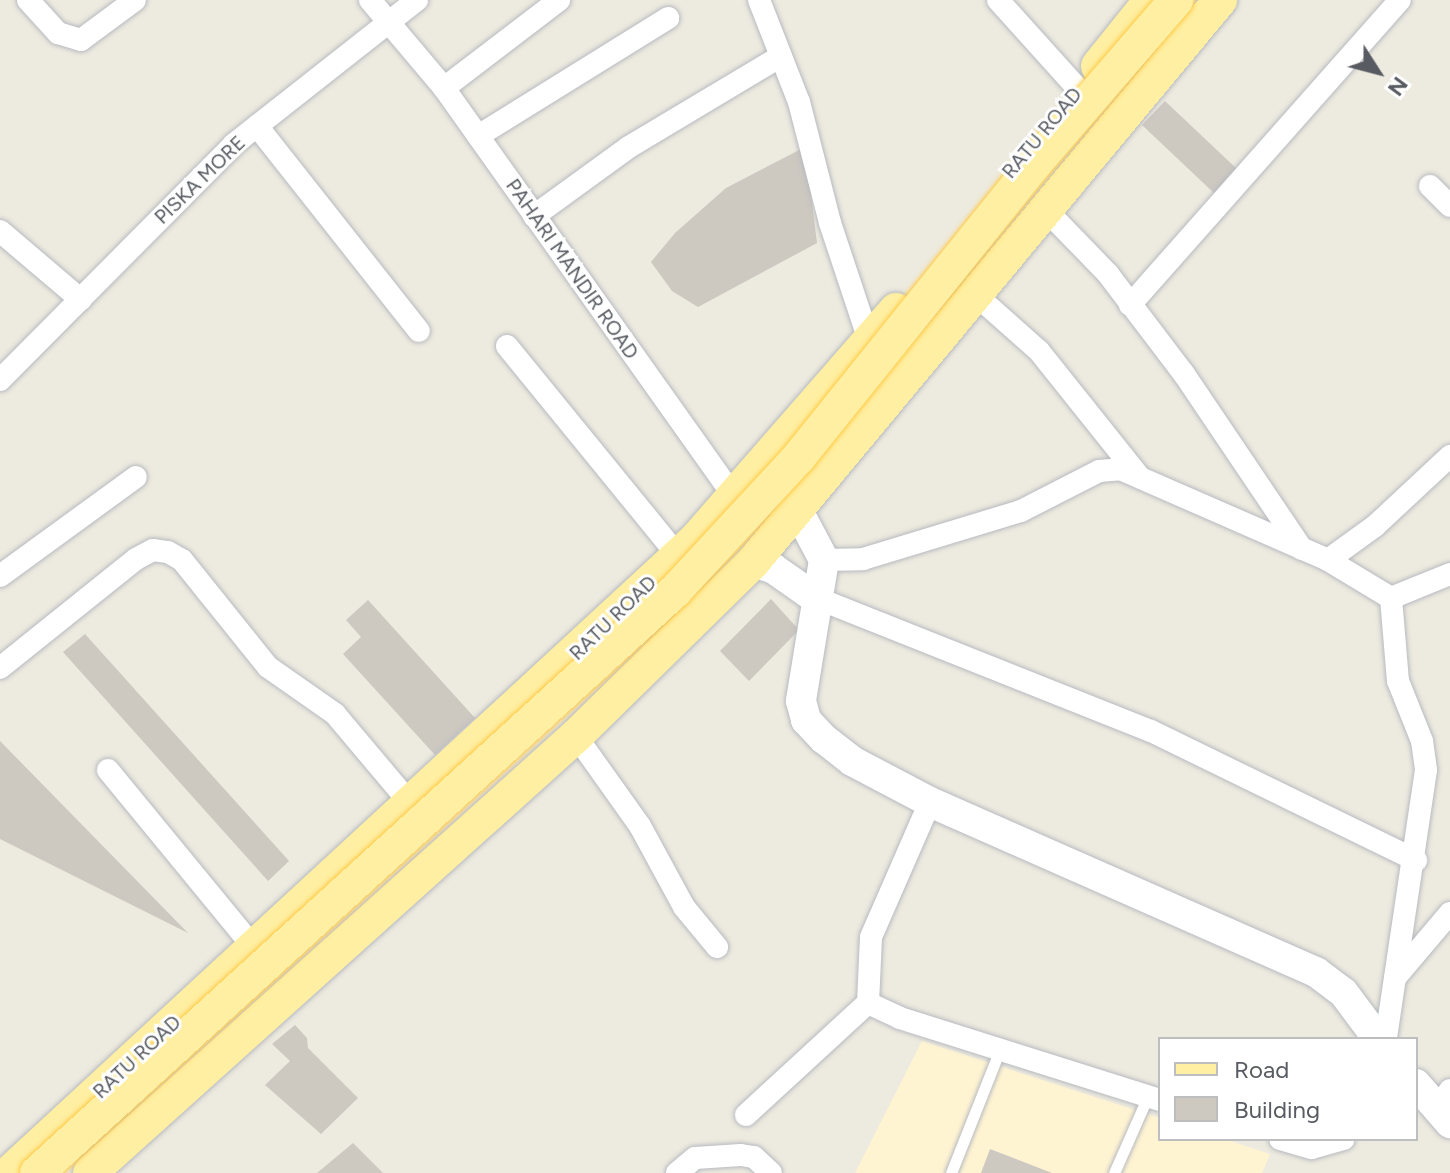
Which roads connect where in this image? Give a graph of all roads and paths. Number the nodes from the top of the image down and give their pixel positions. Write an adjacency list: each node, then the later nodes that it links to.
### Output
1 (28, 0): 2 (street)
2 (135, 0)
3 (370, 0): 14 (street, PAHARI MANDIR ROAD)
4 (417, 0): 14 (street, PISKA MORE)
5 (559, 0): 16 (street)
6 (759, 0): 15 (street)
7 (998, 0): 17 (street)
8 (1151, 0): 17 (main road, RATU ROAD)
9 (1176, 0): 69 (main road, bridge)
10 (1202, 0): 70 (main road)
11 (1220, 0): 22 (main road)
12 (1400, 0): 27 (street)
13 (668, 18): 19 (street)
14 (390, 22): 16 (street, PAHARI MANDIR ROAD); 18 (street, PISKA MORE)
15 (781, 56): 23 (street); 29 (street)
16 (444, 88): 19 (street, PAHARI MANDIR ROAD)
17 (1078, 89): 29 (main road, RATU ROAD)
18 (257, 126): 26 (street, PISKA MORE); 28 (street)
19 (478, 136): 23 (street, PAHARI MANDIR ROAD)
20 (1430, 186): 21 (street)
21 (1450, 206)
22 (1047, 211): 25 (main road); 27 (street)
23 (534, 216): 36 (street, PAHARI MANDIR ROAD)
24 (0, 231): 26 (street)
25 (977, 296): 32 (main road); 34 (street)
26 (81, 300): 31 (street, PISKA MORE)
27 (1130, 305): 38 (street)
28 (419, 331)
29 (869, 343): 32 (street); 36 (main road, RATU ROAD)
30 (507, 346): 40 (street)
31 (0, 380)
32 (895, 396): 37 (main road)
33 (1450, 456): 42 (street)
34 (1139, 476): 38 (street); 41 (street)
35 (136, 477): 44 (street)
36 (734, 499): 39 (street, PAHARI MANDIR ROAD); 40 (main road, RATU ROAD)
37 (797, 509): 39 (main road); 41 (street)
38 (1302, 549): 42 (street)
39 (763, 550): 45 (main road); 46 (street)
40 (676, 557): 45 (street); 52 (main road, RATU ROAD)
41 (824, 560): 46 (street)
42 (1328, 560): 47 (street)
43 (1450, 574): 47 (street)
44 (0, 576)
45 (718, 595): 49 (main road)
46 (814, 597): 51 (street); 53 (street)
47 (1391, 598): 53 (street)
48 (0, 668): 52 (street)
49 (576, 736): 55 (street); 71 (main road)
50 (108, 770): 56 (street)
51 (930, 802): 58 (street); 59 (street)
52 (410, 803): 56 (main road, RATU ROAD)
53 (1416, 860): 57 (street)
54 (1450, 913): 57 (street)
55 (717, 947)
56 (255, 949): 68 (main road, RATU ROAD)
57 (1394, 979): 60 (street)
58 (868, 1003): 61 (street); 65 (street)
59 (1377, 1037)
60 (1386, 1037)
61 (1001, 1046): 63 (street); 74 (lane)
62 (1418, 1086): 64 (street)
63 (1154, 1098): 75 (lane)
64 (1446, 1107)
65 (746, 1115)
66 (1287, 1141): 67 (street)
67 (1337, 1141)
68 (9, 1173)
69 (37, 1173)
70 (66, 1173)
71 (90, 1173)
72 (677, 1173): 73 (street)
73 (771, 1173)
74 (951, 1173)
75 (1114, 1173)

